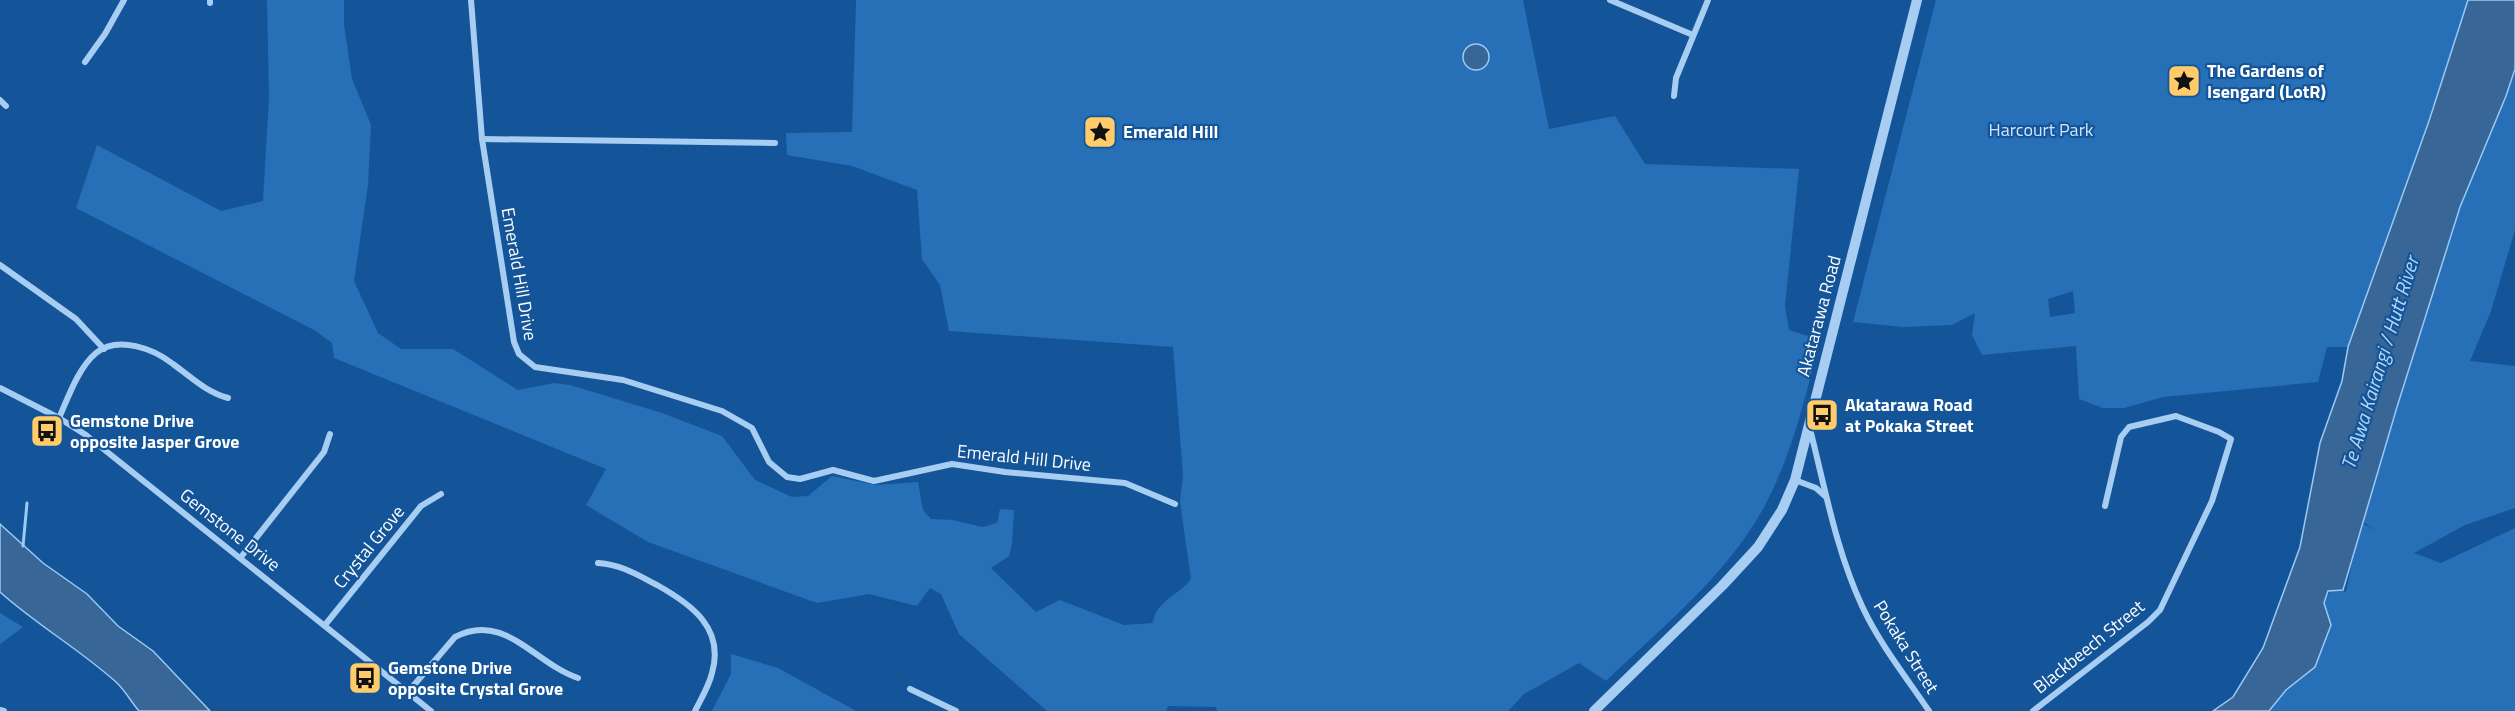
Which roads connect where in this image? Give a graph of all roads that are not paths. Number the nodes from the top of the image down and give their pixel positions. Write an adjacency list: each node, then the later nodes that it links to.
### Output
1 (124, 0): 7 (street)
2 (471, 0): 11 (street, Emerald Hill Drive)
3 (1610, 0): 6 (street)
4 (1708, 0): 6 (street)
5 (1917, 0): 18 (street, Akatarawa Road)
6 (1693, 35): 8 (street)
7 (85, 62)
8 (1674, 96)
9 (0, 100): 10 (street)
10 (6, 106)
11 (482, 139): 12 (street); 23 (street, Emerald Hill Drive)
12 (776, 143)
13 (0, 265): 14 (street)
14 (104, 349): 16 (street); 17 (street)
15 (0, 388): 17 (street, Gemstone Drive)
16 (228, 398)
17 (59, 418): 25 (street, Gemstone Drive)
18 (1808, 422): 20 (street, Akatarawa Road); 22 (street, Pokaka Street)
19 (330, 434): 25 (street)
20 (1795, 480): 22 (street); 34 (street, Akatarawa Road)
21 (441, 494): 27 (street, Crystal Grove)
22 (1825, 497): 35 (street, Pokaka Street)
23 (1175, 504)
24 (2105, 506): 36 (street, Blackbeech Street)
25 (241, 557): 27 (street, Gemstone Drive)
26 (598, 563): 32 (street)
27 (325, 625): 30 (street, Gemstone Drive)
28 (578, 678): 30 (street)
29 (910, 689): 33 (street)
30 (408, 692): 31 (street, Gemstone Drive)
31 (431, 711)
32 (695, 711)
33 (956, 711)
34 (1594, 711)
35 (1929, 711)
36 (2033, 711)

